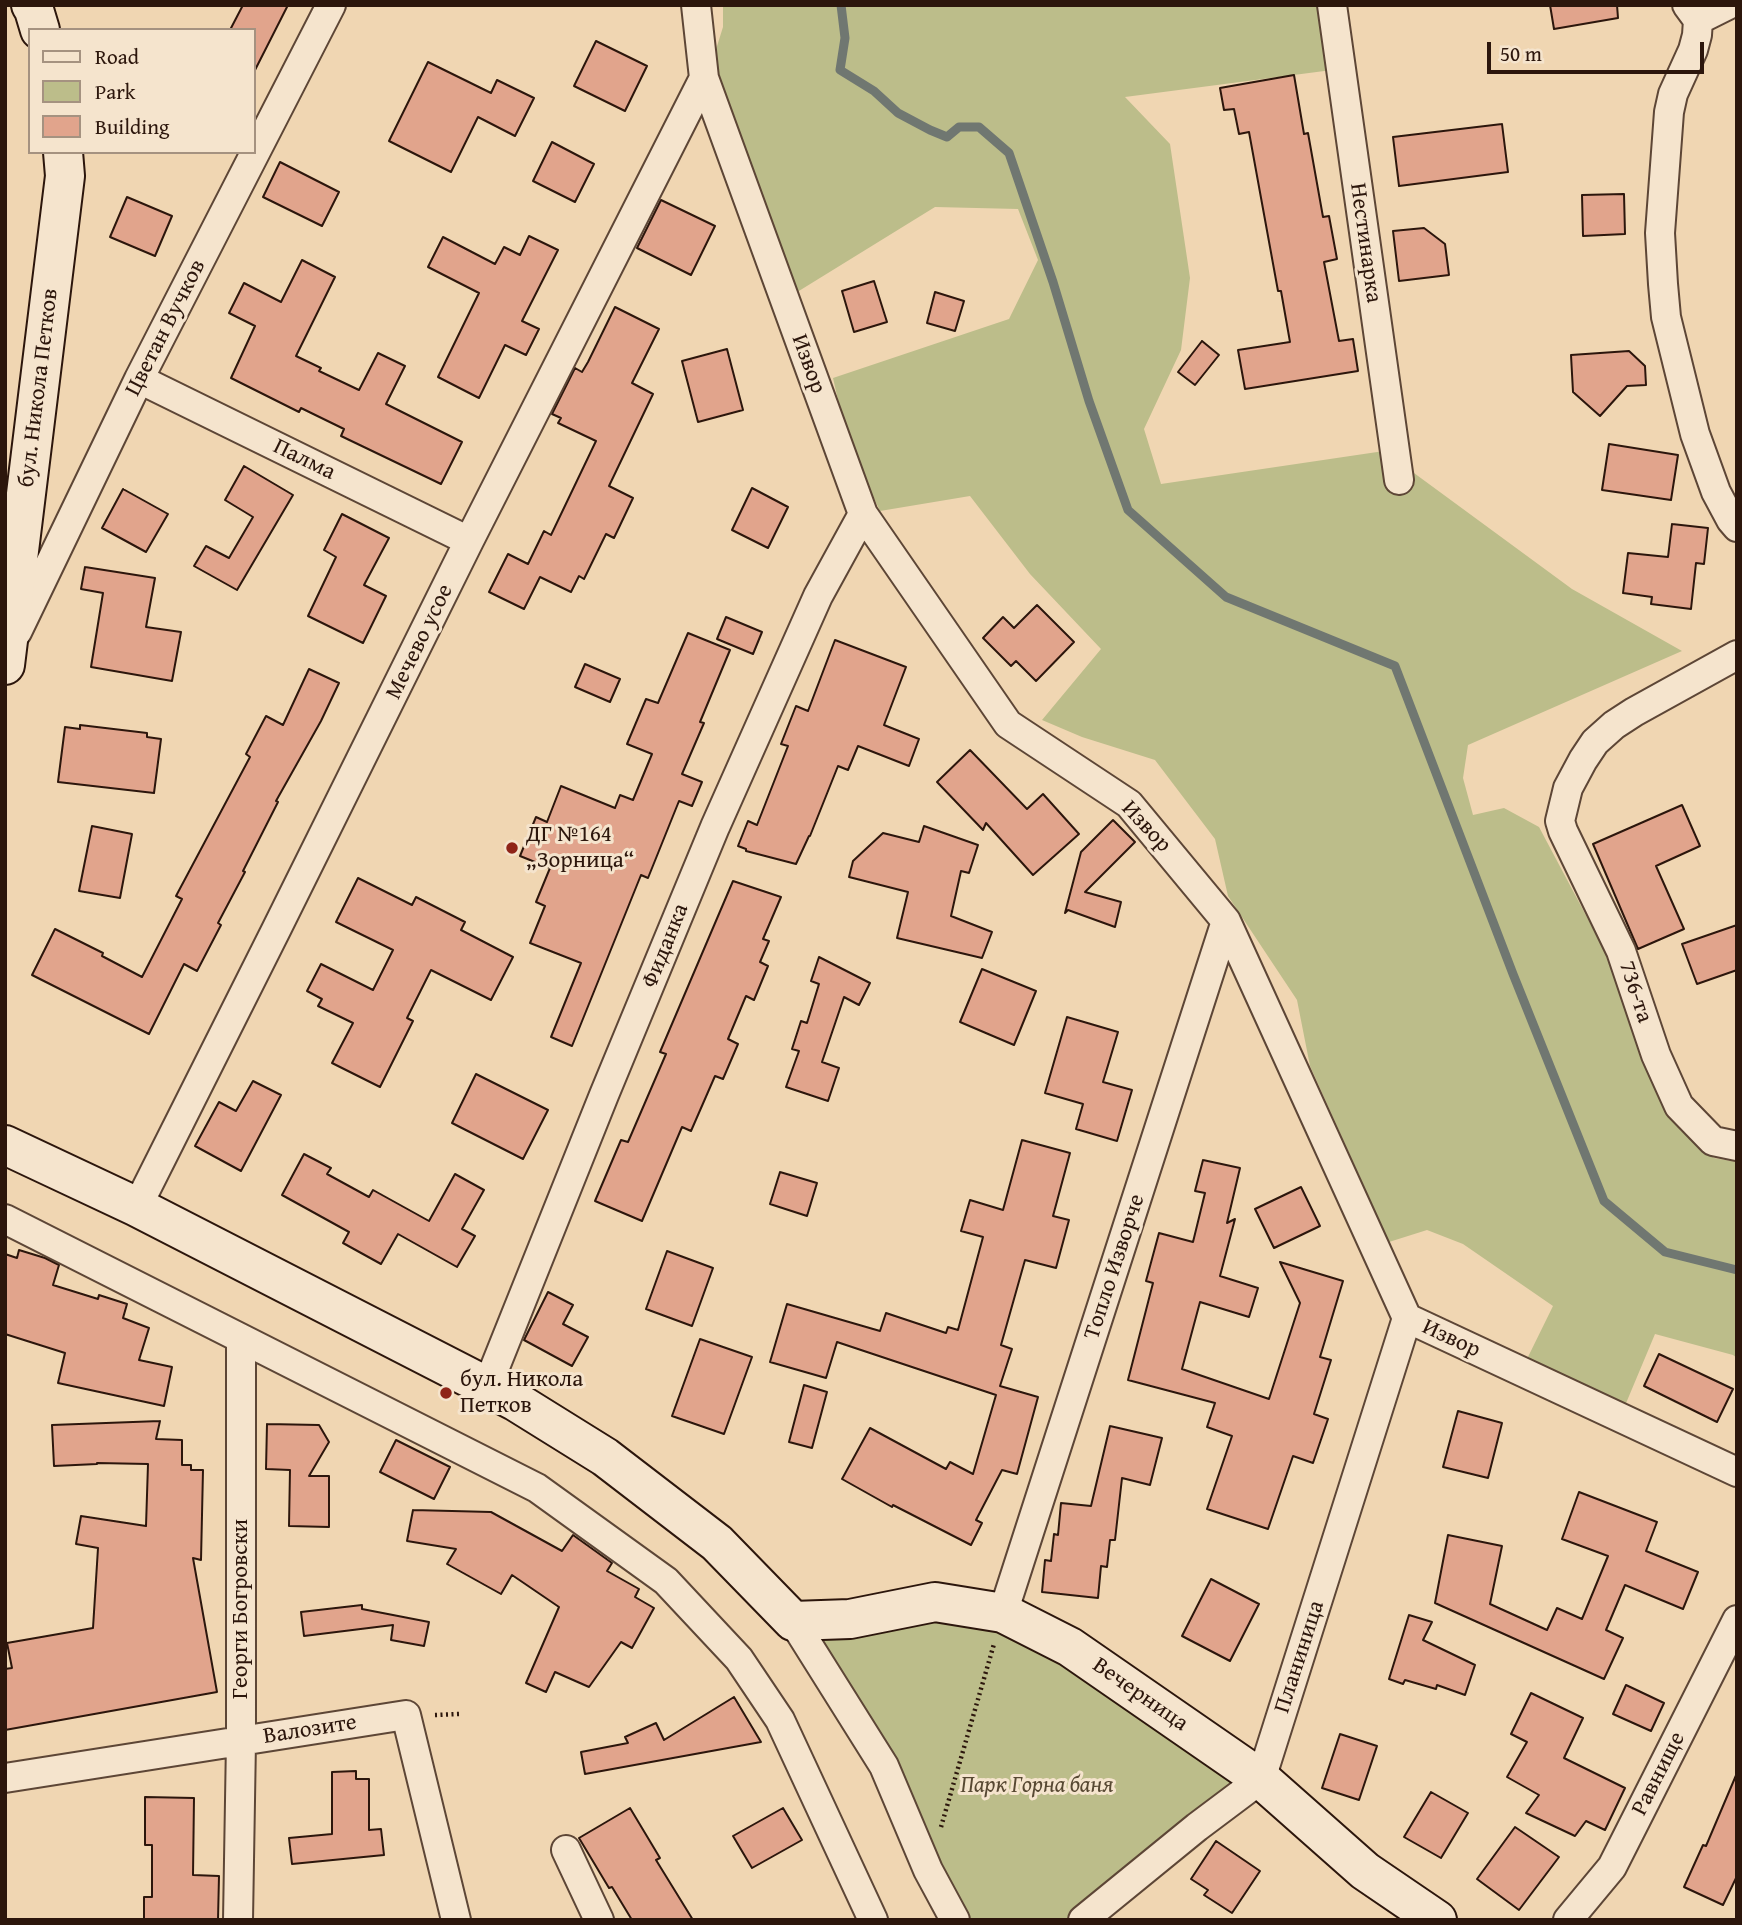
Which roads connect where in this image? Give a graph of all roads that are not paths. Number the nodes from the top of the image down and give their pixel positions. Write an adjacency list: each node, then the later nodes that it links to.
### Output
1 (31, 5): 7 (street)
2 (331, 5): 9 (street, Цветан Вучков)
3 (696, 5): 8 (street, Извор)
4 (1332, 5): 13 (street, Нестинарка)
5 (1728, 5): 6 (street)
6 (1692, 13): 15 (street)
7 (39, 28)
8 (704, 78): 14 (street, Извор); 16 (street, Мечево усое)
9 (256, 151)
10 (64, 154): 18 (street, бул. Никола Петков)
11 (255, 154): 12 (street, Цветан Вучков)
12 (139, 379): 16 (street, Палма); 18 (street, Цветан Вучков)
13 (1399, 480)
14 (863, 514): 19 (street, Извор); 26 (street, Фиданка)
15 (1737, 527)
16 (468, 541): 22 (street, Мечево усое)
17 (1737, 654): 21 (street, 736-та)
18 (6, 659)
19 (1226, 920): 24 (street, Извор); 28 (street, Топло Изворче)
20 (5, 1145): 22 (street)
21 (1737, 1146)
22 (136, 1207): 26 (street)
23 (5, 1219): 25 (street)
24 (1407, 1318): 27 (street, Извор); 33 (street, Планиница)
25 (241, 1339): 31 (street, Георги Богровски); 38 (street)
26 (487, 1387): 30 (street)
27 (1737, 1472)
28 (1003, 1613): 30 (street, Вечерница); 33 (street, Вечерница)
29 (1737, 1620): 42 (street, Равнище)
30 (793, 1621): 39 (street)
31 (241, 1741): 32 (street, Валозите); 35 (street, Георги Богровски); 36 (street, Валозите)
32 (5, 1778)
33 (1261, 1779): 40 (street); 41 (street, Вечерница)
34 (566, 1850): 37 (street)
35 (238, 1920)
36 (456, 1920)
37 (599, 1920)
38 (873, 1920)
39 (955, 1920)
40 (1083, 1920)
41 (1437, 1920)
42 (1568, 1920)

